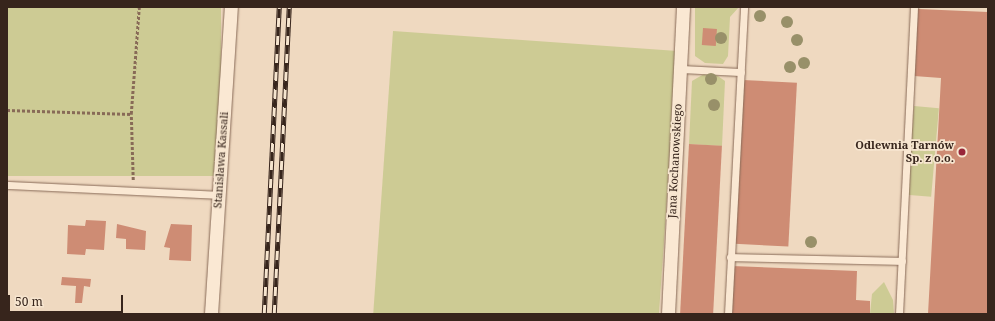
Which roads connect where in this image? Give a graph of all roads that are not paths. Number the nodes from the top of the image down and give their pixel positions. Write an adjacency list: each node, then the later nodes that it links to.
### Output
1 (231, 7): 8 (street, Stanisława Kassali)
2 (683, 7): 5 (street, Jana Kochanowskiego)
3 (744, 7): 6 (lane)
4 (914, 7): 10 (lane)
5 (680, 69): 6 (lane); 12 (street, Jana Kochanowskiego)
6 (741, 72): 9 (lane)
7 (7, 185): 8 (lane)
8 (218, 195): 11 (street, Stanisława Kassali)
9 (730, 257): 10 (lane); 13 (lane)
10 (902, 261): 14 (lane)
11 (211, 314)
12 (668, 314)
13 (728, 314)
14 (899, 314)

